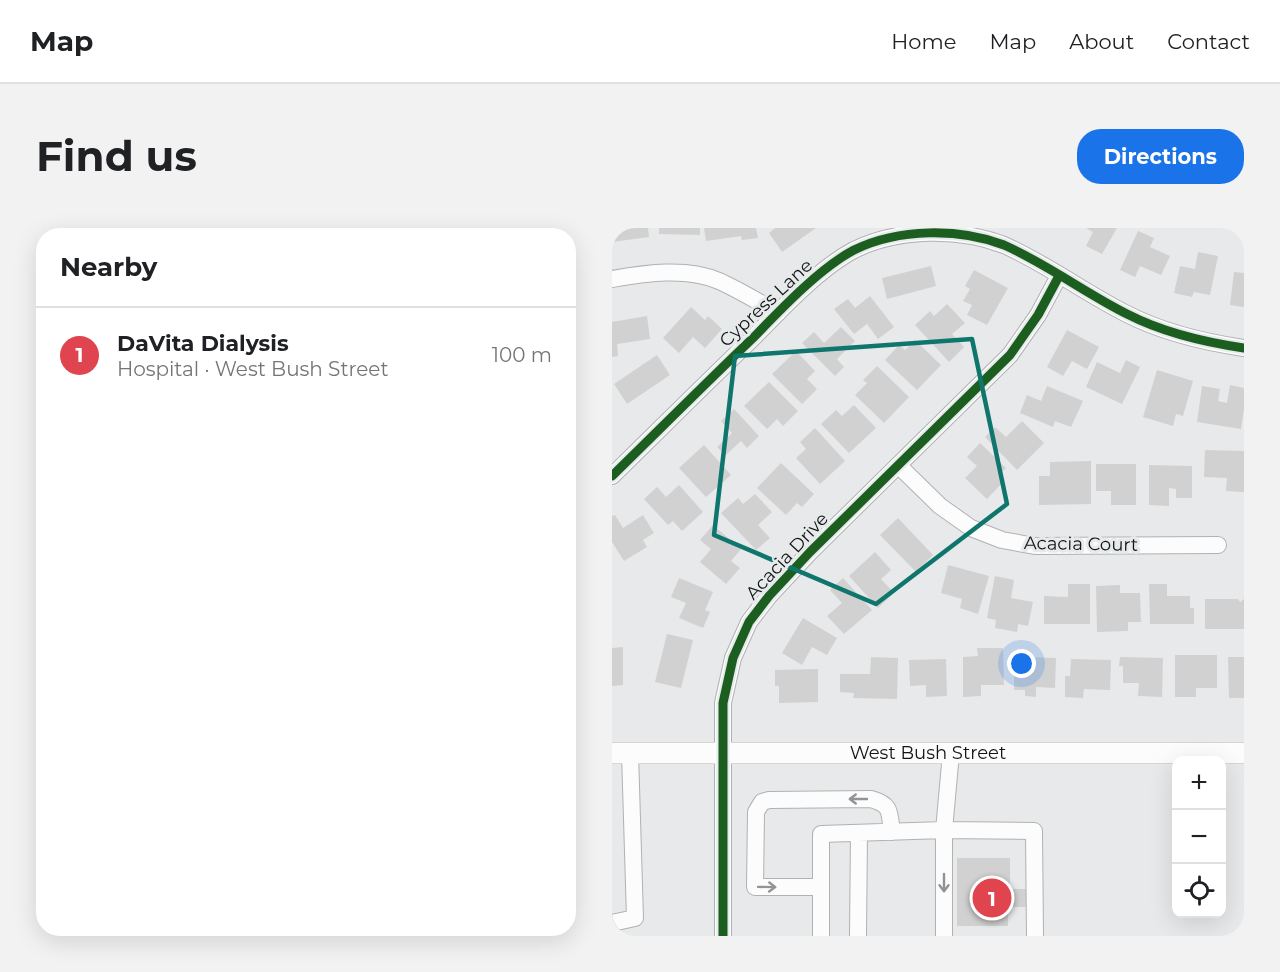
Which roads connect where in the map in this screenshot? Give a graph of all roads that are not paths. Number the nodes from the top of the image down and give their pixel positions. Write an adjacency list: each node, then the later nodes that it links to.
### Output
1 (1059, 276): 3 (street, Cypress Lane); 4 (street, Cypress Lane); 5 (street, Acacia Drive)
2 (612, 279): 3 (street)
3 (778, 313): 6 (street, Cypress Lane)
4 (1244, 348)
5 (898, 465): 7 (street, Acacia Court); 9 (street, Acacia Drive)
6 (612, 476)
7 (1218, 545)
8 (621, 753): 9 (main road, West Bush Street); 16 (street)
9 (724, 753): 10 (main road, West Bush Street); 17 (street, Acacia Drive)
10 (951, 753): 11 (main road, West Bush Street); 12 (street)
11 (1244, 753)
12 (944, 830): 13 (street); 20 (street, one-way to 20); 21 (street)
13 (892, 832): 14 (street); 15 (street, one-way to 15)
14 (859, 833): 15 (street); 19 (street)
15 (821, 887): 18 (street)
16 (612, 923)
17 (723, 936)
18 (821, 936)
19 (858, 936)
20 (944, 936)
21 (1035, 936)

